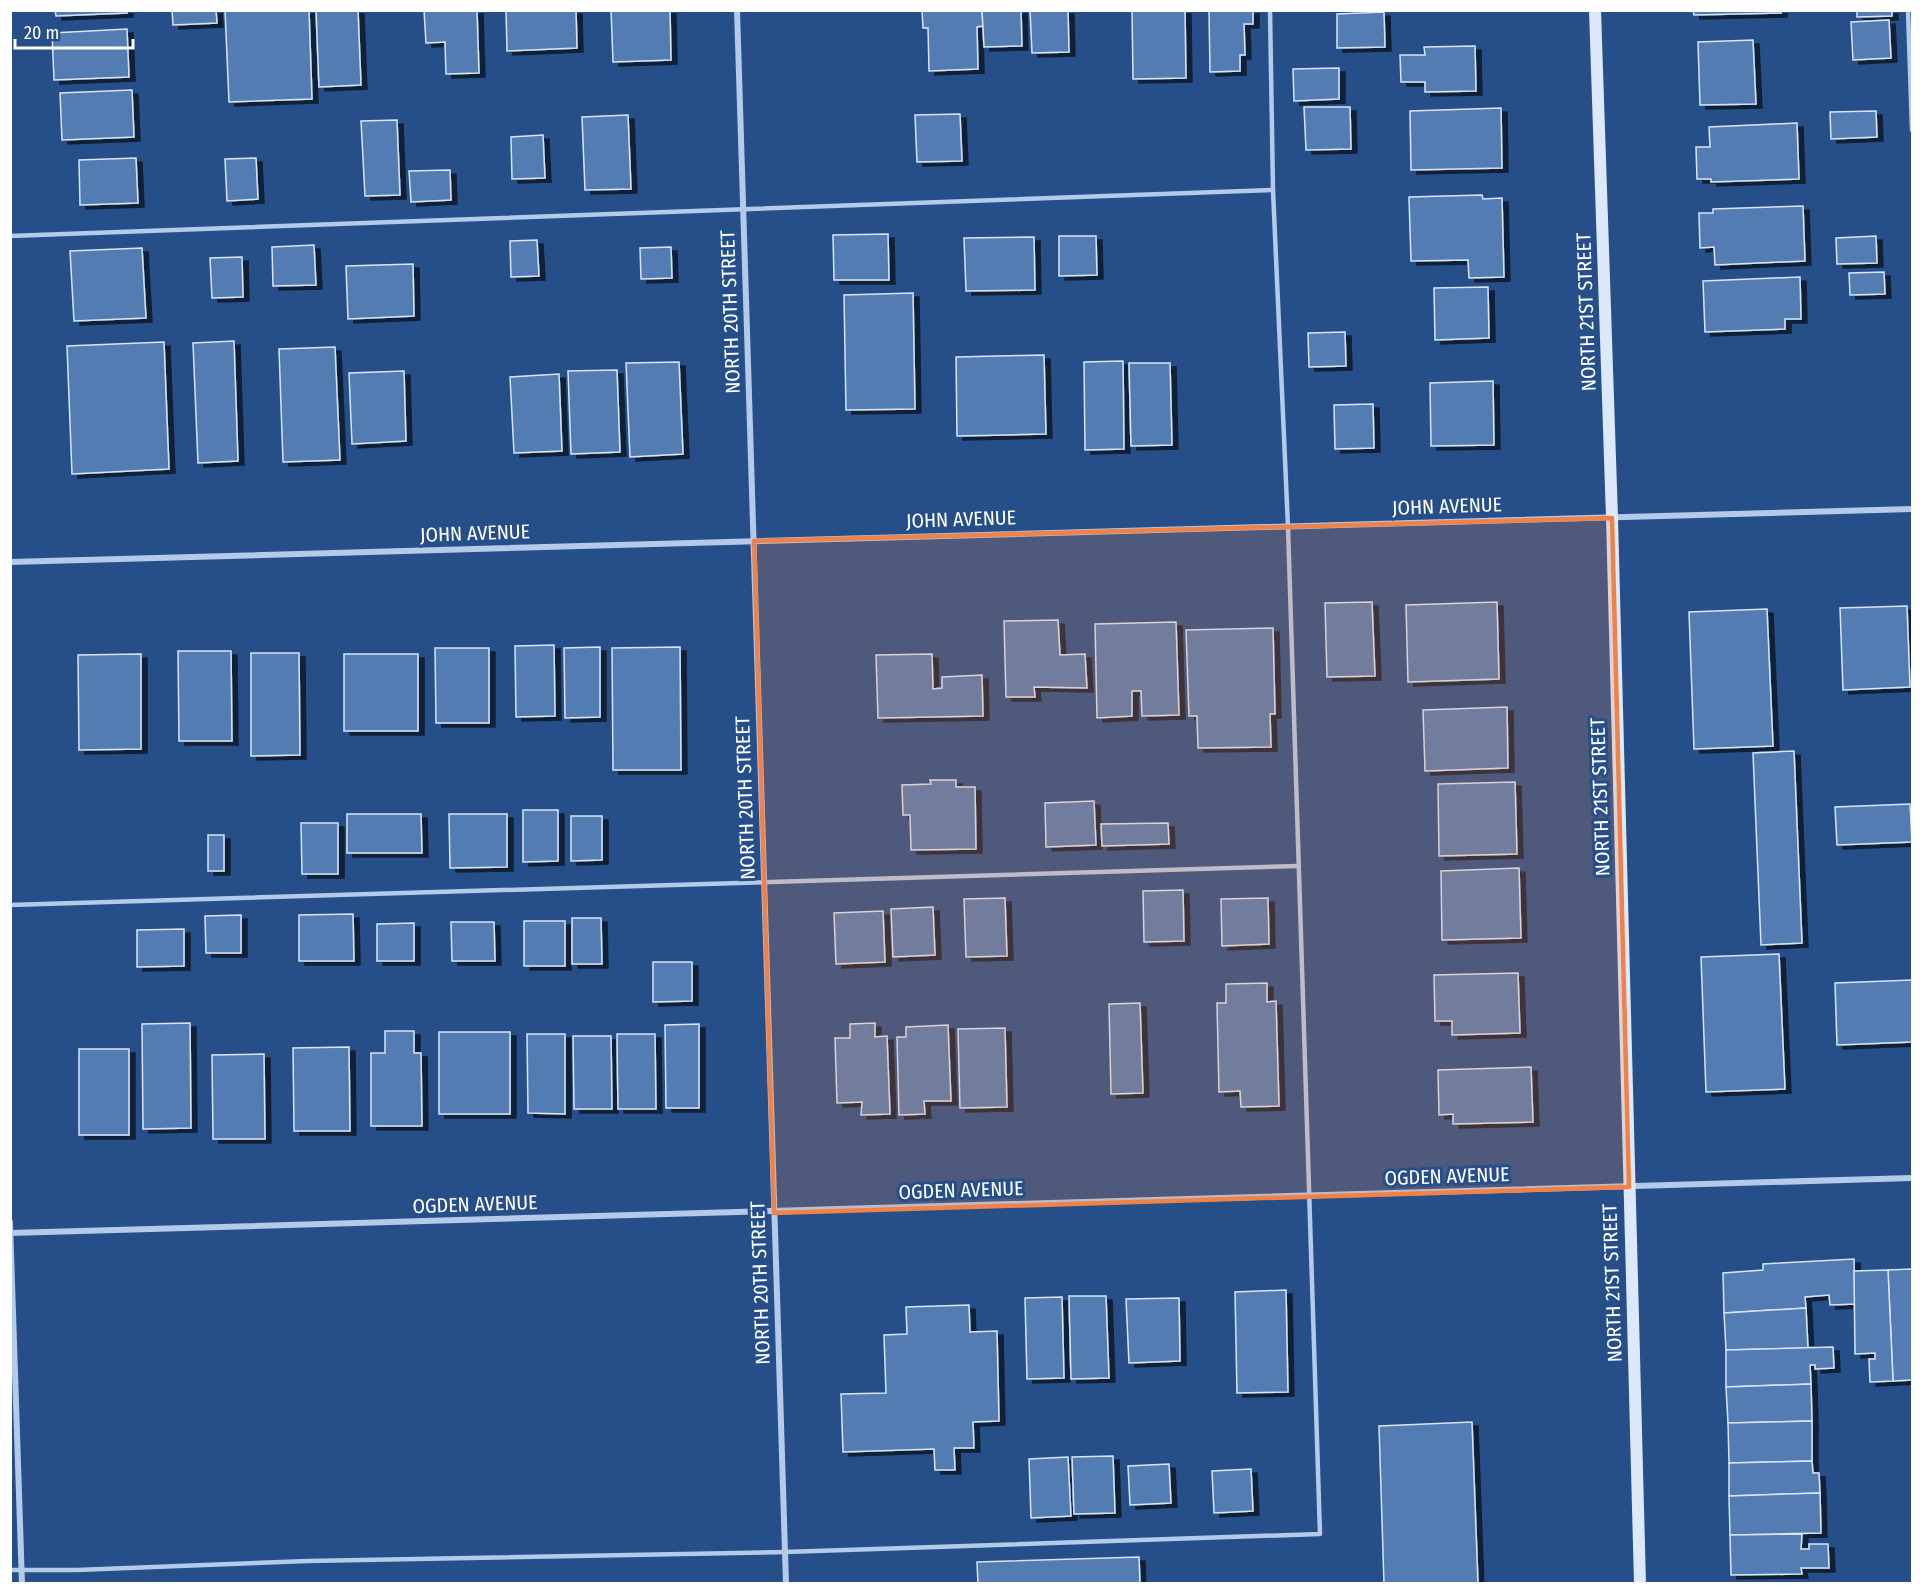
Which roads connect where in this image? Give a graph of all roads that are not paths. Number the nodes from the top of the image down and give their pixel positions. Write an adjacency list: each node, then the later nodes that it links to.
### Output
1 (737, 10): 7 (street, NORTH 20TH STREET)
2 (1270, 10): 6 (lane)
3 (1595, 10): 10 (street, NORTH 21ST STREET)
4 (1908, 10): 5 (lane)
5 (1912, 130)
6 (1273, 190): 7 (lane); 11 (lane)
7 (744, 208): 8 (lane); 12 (street, NORTH 20TH STREET)
8 (10, 236)
9 (1912, 509): 10 (street, JOHN AVENUE)
10 (1612, 518): 11 (street, JOHN AVENUE); 18 (street, NORTH 21ST STREET)
11 (1288, 527): 12 (street, JOHN AVENUE); 14 (lane)
12 (754, 541): 13 (street, JOHN AVENUE); 15 (street, NORTH 20TH STREET)
13 (10, 562)
14 (1298, 866): 15 (lane); 19 (lane)
15 (764, 882): 16 (lane); 20 (street, NORTH 20TH STREET)
16 (10, 905)
17 (1912, 1178): 18 (street, OGDEN AVENUE)
18 (1629, 1187): 19 (street, OGDEN AVENUE); 28 (street, NORTH 21ST STREET)
19 (1308, 1197): 20 (street, OGDEN AVENUE); 23 (lane)
20 (774, 1213): 22 (street, OGDEN AVENUE); 23 (street, NORTH 20TH STREET)
21 (10, 1222): 22 (street)
22 (11, 1233): 25 (street)
23 (785, 1552): 25 (lane); 27 (street, NORTH 20TH STREET)
24 (10, 1570): 25 (lane)
25 (21, 1570): 26 (street)
26 (22, 1584)
27 (786, 1584)
28 (1640, 1584)

